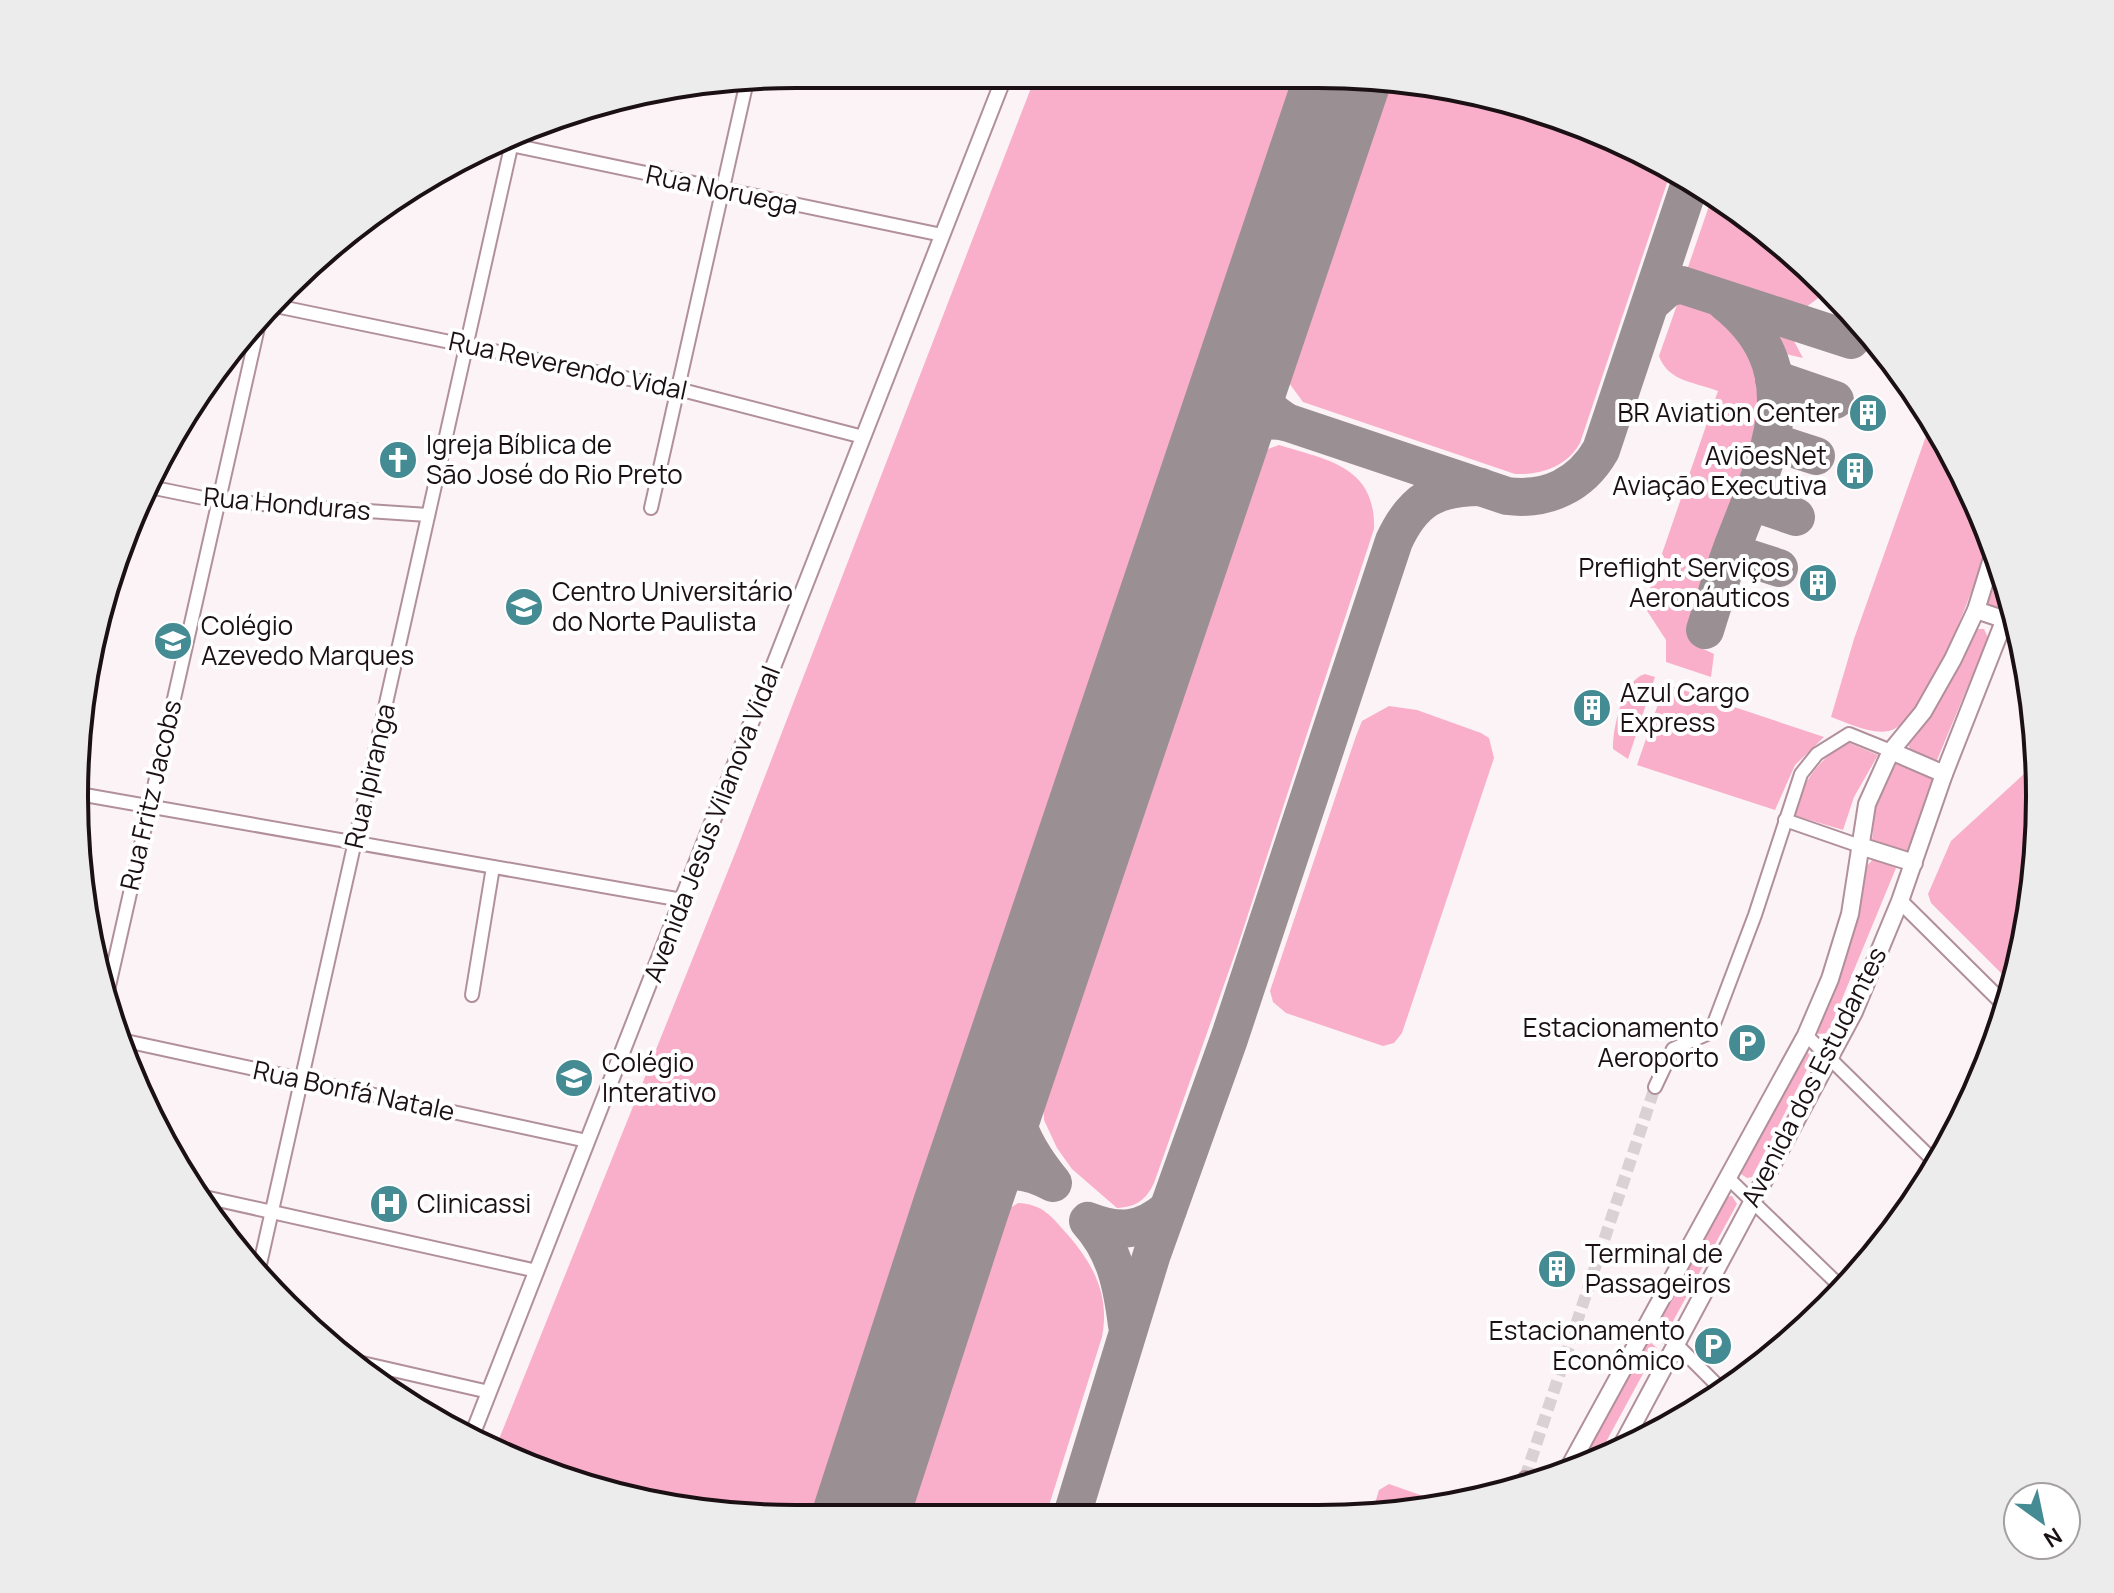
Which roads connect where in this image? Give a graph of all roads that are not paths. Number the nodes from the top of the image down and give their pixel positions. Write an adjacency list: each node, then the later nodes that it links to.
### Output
1 (1000, 88): 6 (street, Avenida Jesus Vilanova Vidal)
2 (745, 90): 5 (street)
3 (520, 144): 5 (street, Rua Noruega)
4 (507, 150): 9 (street, Rua Ipiranga)
5 (722, 190): 6 (street, Rua Noruega); 10 (street)
6 (942, 235): 11 (street, Avenida Jesus Vilanova Vidal)
7 (285, 308): 9 (street, Rua Reverendo Vidal)
8 (255, 340): 13 (street, Rua Fritz Jacobs)
9 (467, 344): 10 (street, Rua Reverendo Vidal); 15 (street, Rua Ipiranga)
10 (678, 389): 11 (street, Rua Reverendo Vidal); 14 (street)
11 (863, 437): 29 (street, Avenida Jesus Vilanova Vidal)
12 (158, 489): 13 (street, Rua Honduras)
13 (218, 501): 15 (street, Rua Honduras); 23 (street, Rua Fritz Jacobs)
14 (651, 508)
15 (428, 515): 25 (street, Rua Ipiranga)
16 (1988, 570): 17 (main road, Avenida dos Estudantes)
17 (1976, 610): 18 (main road); 20 (main road, Avenida dos Estudantes)
18 (2003, 619)
19 (2004, 624): 21 (main road, Avenida dos Estudantes)
20 (1891, 751): 21 (main road); 24 (street); 26 (main road, Avenida dos Estudantes)
21 (1944, 774): 27 (main road, Avenida dos Estudantes)
22 (88, 796): 23 (street)
23 (149, 807): 25 (street); 31 (street, Rua Fritz Jacobs)
24 (1785, 820): 26 (street); 38 (street)
25 (355, 843): 28 (street); 37 (street, Rua Ipiranga)
26 (1860, 846): 27 (main road); 34 (main road, Avenida dos Estudantes)
27 (1914, 863): 30 (main road, Avenida dos Estudantes)
28 (493, 867): 29 (street); 32 (street)
29 (682, 900): 39 (street, Avenida Jesus Vilanova Vidal)
30 (1900, 901): 33 (street); 36 (main road, Avenida dos Estudantes)
31 (111, 976)
32 (472, 995)
33 (1997, 997)
34 (1806, 1035): 36 (street); 41 (main road, Avenida dos Estudantes)
35 (133, 1043): 37 (street, Rua Bonfá Natale)
36 (1829, 1057): 40 (street); 43 (main road, Avenida dos Estudantes)
37 (302, 1080): 39 (street, Rua Bonfá Natale); 44 (street, Rua Ipiranga)
38 (1655, 1087)
39 (587, 1141): 46 (street, Avenida Jesus Vilanova Vidal)
40 (1928, 1155)
41 (1727, 1177): 43 (street); 48 (main road, Avenida dos Estudantes)
42 (213, 1199): 44 (street)
43 (1752, 1201): 47 (street); 49 (main road, Avenida dos Estudantes)
44 (272, 1212): 45 (street, Rua Ipiranga); 46 (street)
45 (261, 1260)
46 (537, 1271): 52 (street, Avenida Jesus Vilanova Vidal)
47 (1834, 1280)
48 (1650, 1318): 49 (street); 55 (main road, Avenida dos Estudantes)
49 (1677, 1346): 51 (street); 54 (main road, Avenida dos Estudantes)
50 (375, 1366): 52 (street)
51 (1715, 1383)
52 (489, 1392): 53 (street, Avenida Jesus Vilanova Vidal)
53 (475, 1428)
54 (1629, 1433)
55 (1577, 1455)

